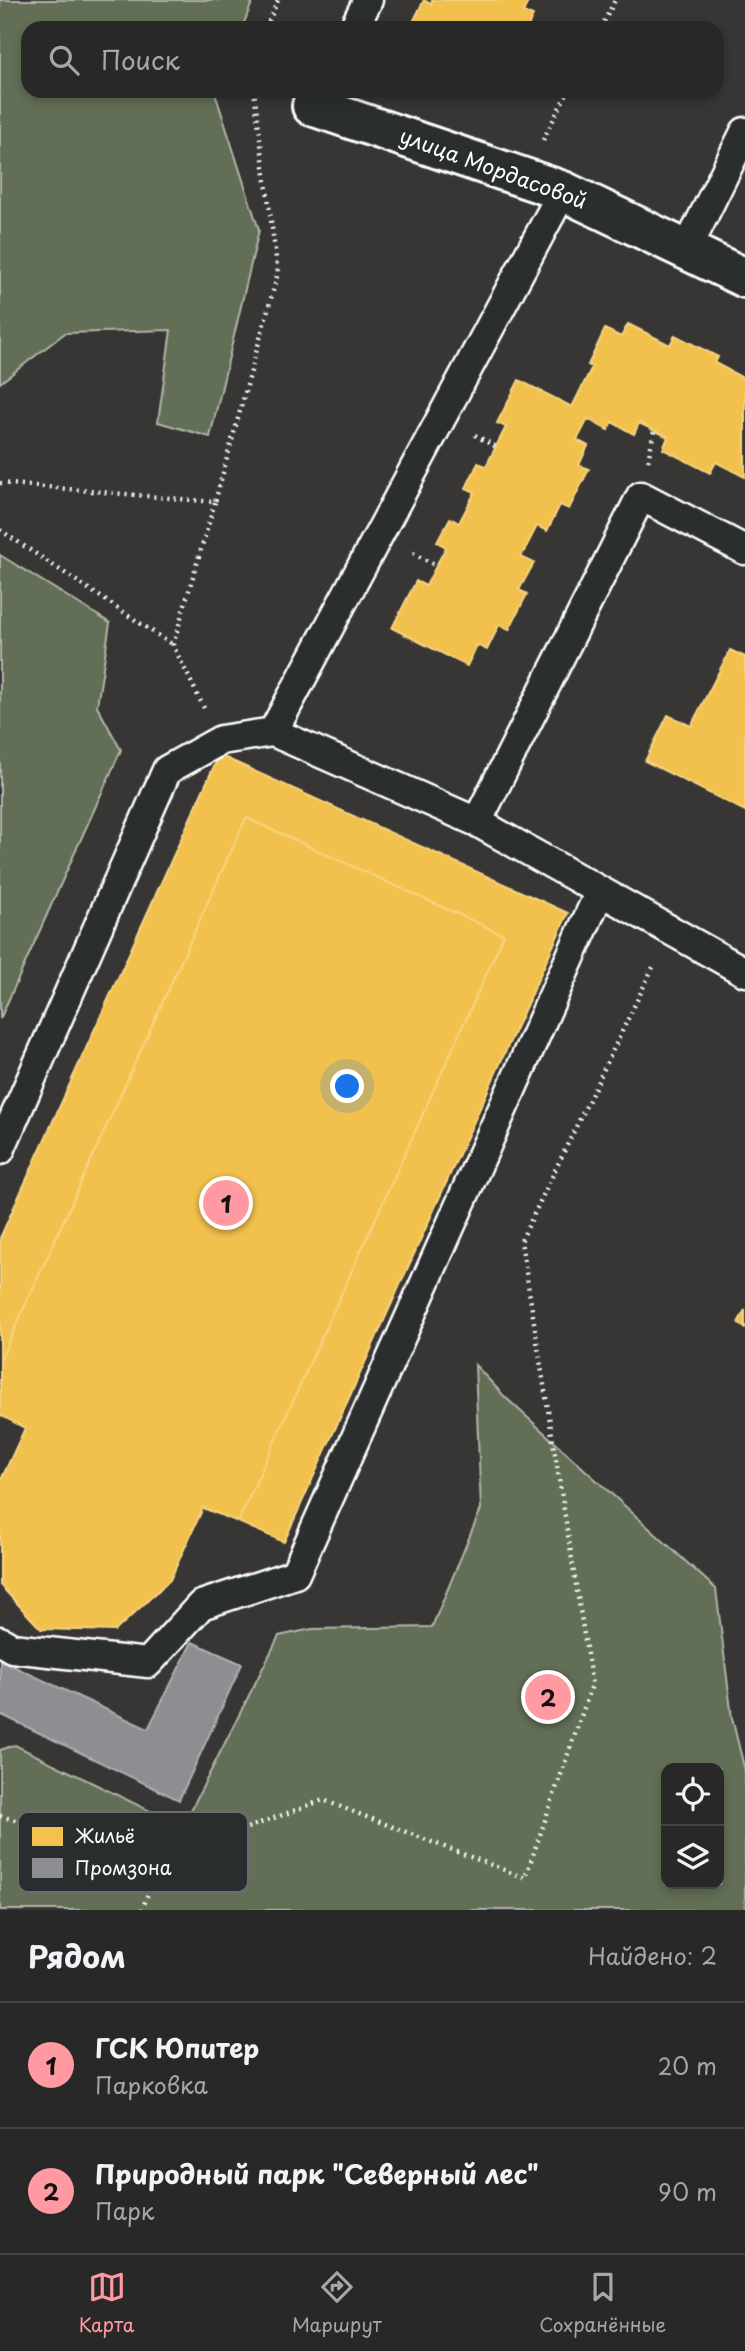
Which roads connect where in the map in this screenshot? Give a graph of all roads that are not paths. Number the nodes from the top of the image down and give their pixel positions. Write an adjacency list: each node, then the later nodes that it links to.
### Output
1 (368, 0): 2 (lane)
2 (358, 21)
3 (316, 98): 5 (street, улица Мордасовой)
4 (745, 132): 6 (lane)
5 (563, 191): 6 (street, улица Мордасовой); 9 (lane)
6 (687, 251): 7 (street, улица Мордасовой)
7 (745, 278)
8 (745, 550): 10 (lane)
9 (273, 732): 10 (lane); 13 (lane)
10 (477, 822): 11 (lane)
11 (600, 891): 12 (lane); 14 (lane)
12 (745, 972)
13 (0, 1150)
14 (0, 1641)

